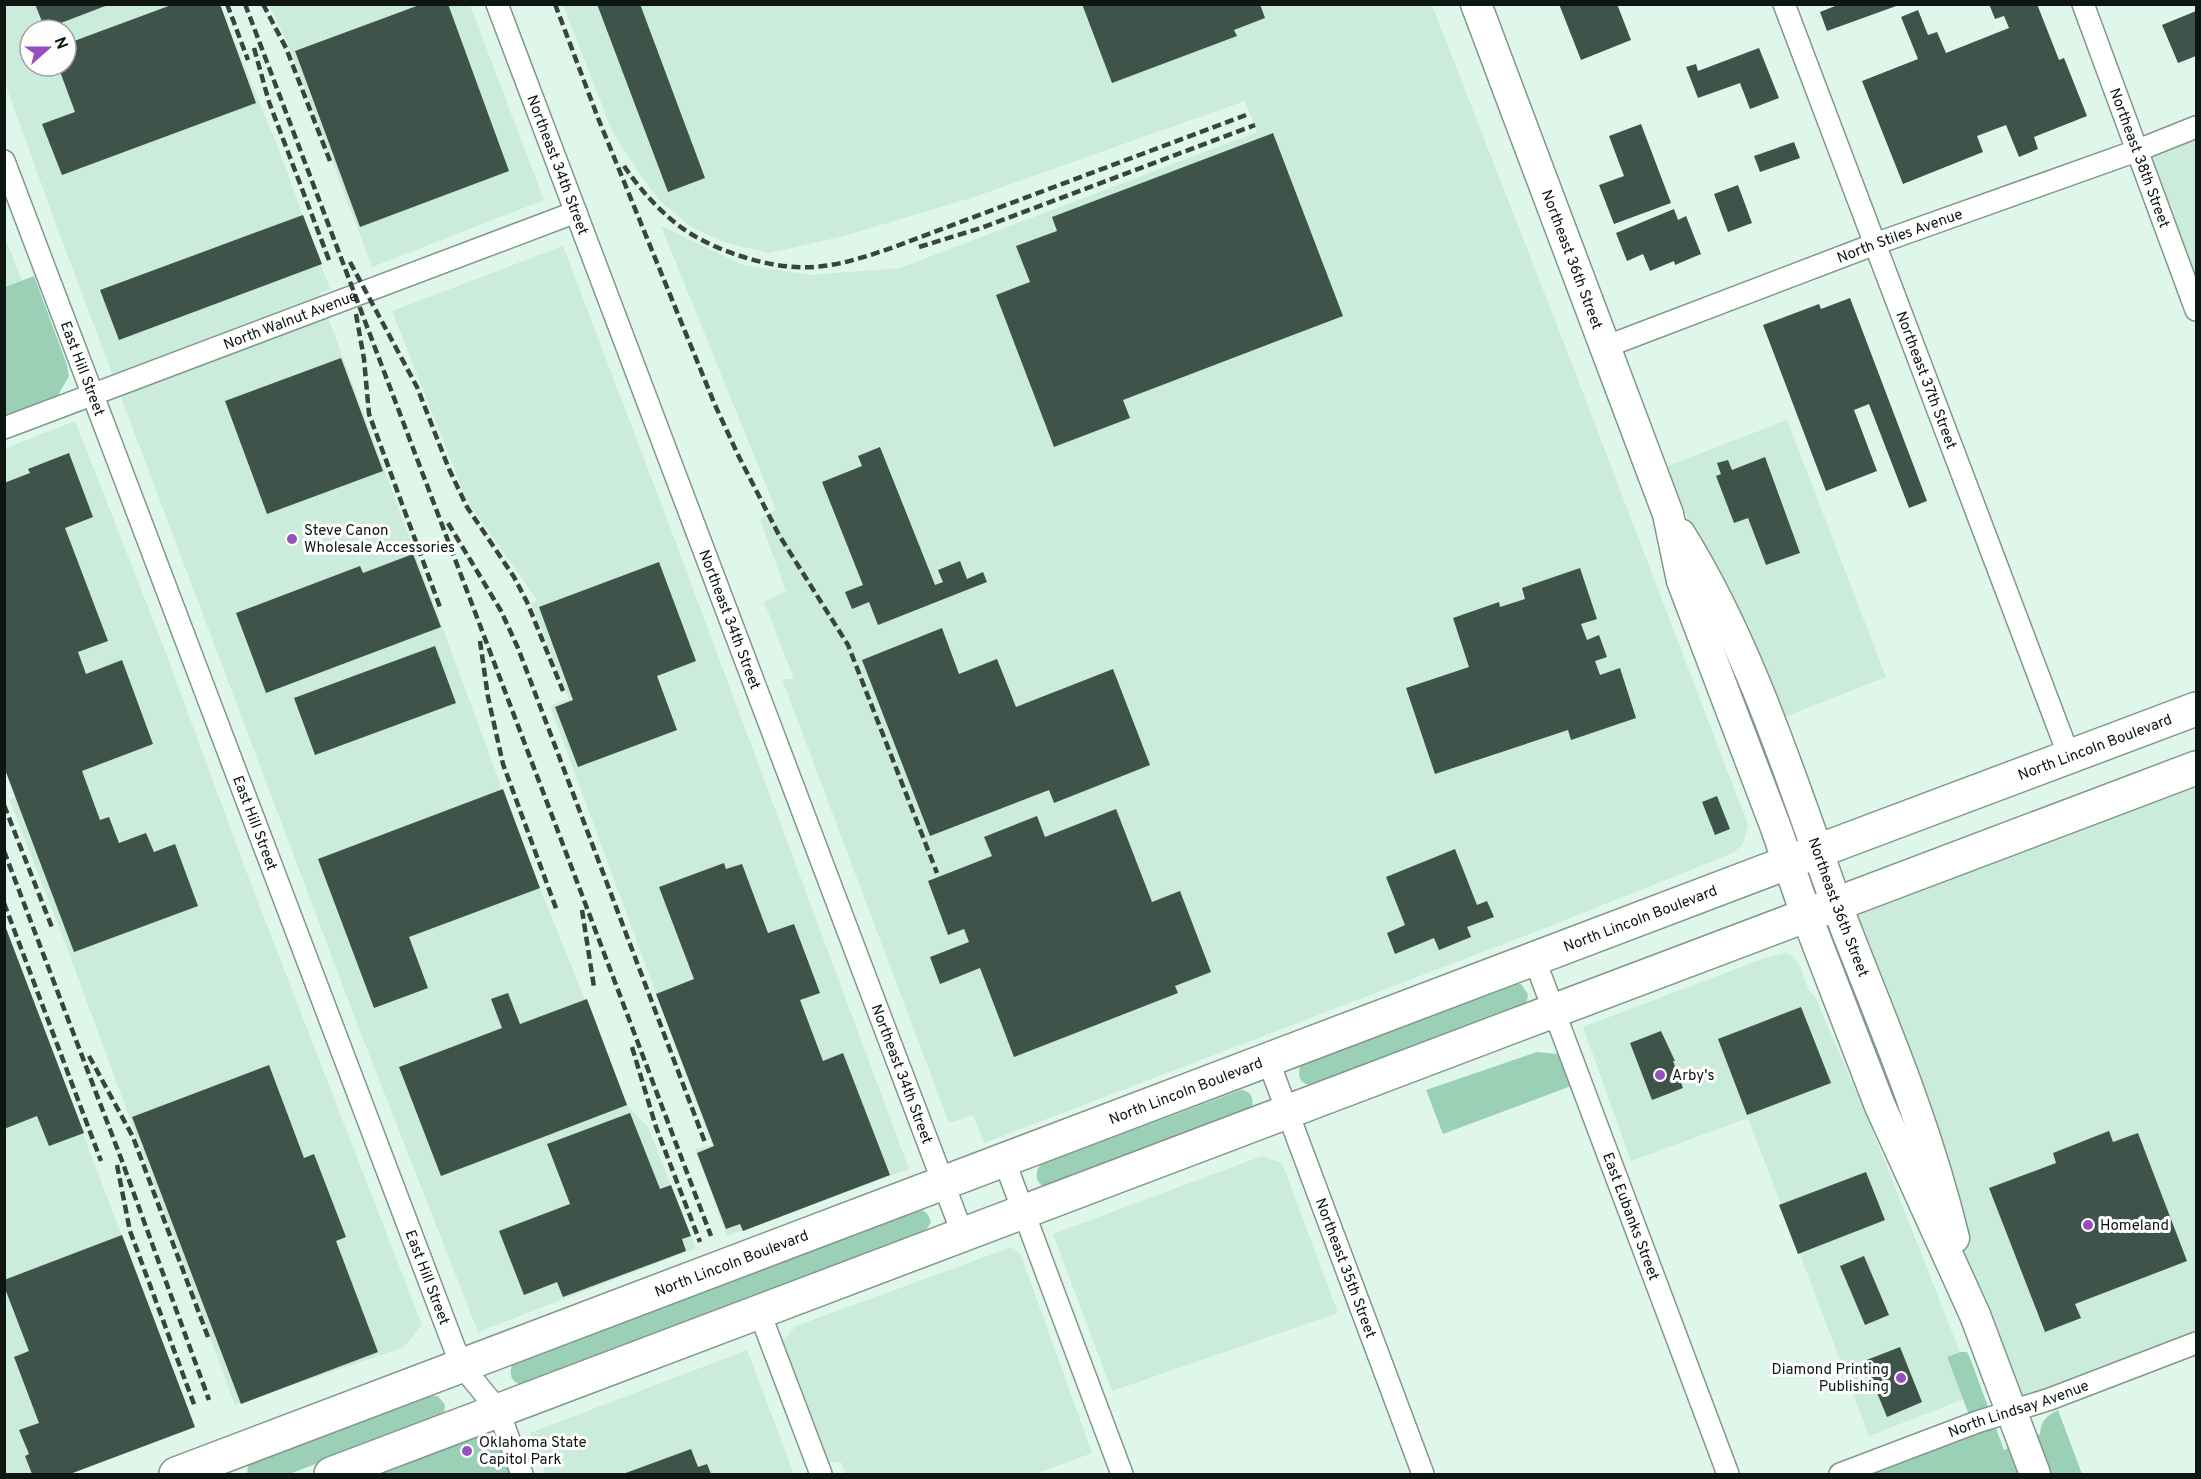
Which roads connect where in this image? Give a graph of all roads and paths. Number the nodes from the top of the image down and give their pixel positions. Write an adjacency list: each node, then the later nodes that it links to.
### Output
1 (497, 4): 8 (street, Northeast 34th Street)
2 (1476, 4): 11 (main road, Northeast 36th Street)
3 (1784, 4): 9 (street, Northeast 37th Street)
4 (2083, 4): 6 (street, Northeast 38th Street)
5 (2196, 127): 6 (street, North Stiles Avenue)
6 (2136, 151): 9 (street, North Stiles Avenue); 10 (street, Northeast 38th Street)
7 (4, 161): 12 (street, East Hill Street)
8 (576, 212): 12 (street, North Walnut Avenue); 25 (street, Northeast 34th Street)
9 (1875, 244): 11 (street, North Stiles Avenue); 15 (street, Northeast 37th Street)
10 (2196, 310)
11 (1605, 347): 17 (main road, Northeast 36th Street)
12 (93, 395): 13 (street, North Walnut Avenue); 31 (street, East Hill Street)
13 (4, 428)
14 (2196, 709): 15 (main road, North Lincoln Boulevard)
15 (2069, 756): 17 (main road, North Lincoln Boulevard)
16 (2196, 768): 18 (main road)
17 (1803, 856): 18 (main road, Northeast 36th Street); 19 (main road, Northeast 36th Street); 20 (main road, North Lincoln Boulevard)
18 (1837, 905): 19 (main road); 29 (main road, Northeast 36th Street)
19 (1807, 917): 21 (main road); 29 (main road, Northeast 36th Street)
20 (1534, 958): 21 (street, East Eubanks Street); 22 (main road, North Lincoln Boulevard)
21 (1554, 1010): 23 (main road); 41 (street, East Eubanks Street)
22 (1268, 1060): 23 (street, Northeast 35th Street); 24 (main road, North Lincoln Boulevard)
23 (1286, 1112): 26 (main road); 40 (street, Northeast 35th Street)
24 (1004, 1160): 25 (main road, North Lincoln Boulevard); 26 (street)
25 (944, 1183): 27 (street, Northeast 34th Street); 31 (main road, North Lincoln Boulevard)
26 (1023, 1211): 27 (main road); 39 (street)
27 (963, 1234): 28 (main road)
28 (759, 1311): 32 (main road); 38 (street)
29 (1975, 1315): 33 (main road, Northeast 36th Street)
30 (2196, 1343): 33 (street, North Lindsay Avenue)
31 (461, 1365): 32 (street, East Hill Street); 34 (main road, North Lincoln Boulevard)
32 (498, 1410): 36 (main road); 37 (street, East Hill Street)
33 (2011, 1411): 42 (street, North Lindsay Avenue); 43 (main road, Northeast 36th Street)
34 (217, 1467): 35 (main road, North Lincoln Boulevard)
35 (176, 1474)
36 (332, 1474)
37 (522, 1474)
38 (821, 1474)
39 (1122, 1474)
40 (1423, 1474)
41 (1728, 1474)
42 (1840, 1474)
43 (2035, 1474)

